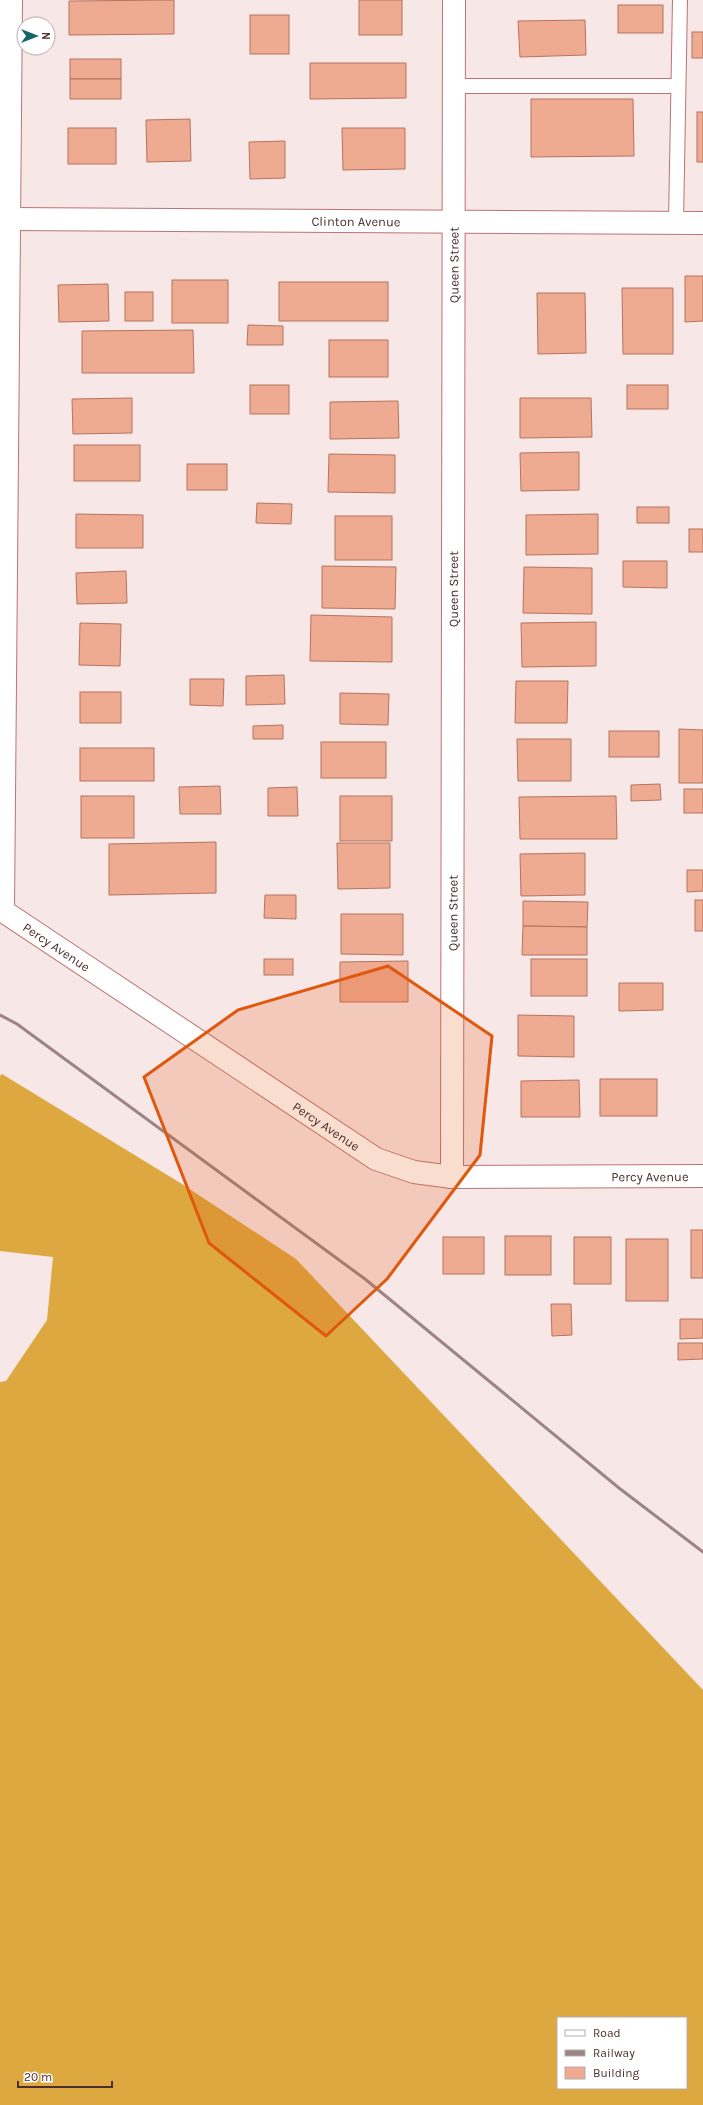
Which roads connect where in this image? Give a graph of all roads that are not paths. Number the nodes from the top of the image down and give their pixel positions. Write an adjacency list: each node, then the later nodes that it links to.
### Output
1 (11, 0): 6 (street)
2 (454, 0): 4 (street, Queen Street)
3 (680, 0): 5 (lane)
4 (454, 86): 5 (lane); 7 (street, Queen Street)
5 (678, 86): 8 (lane)
6 (9, 219): 7 (street, Clinton Avenue); 10 (street)
7 (453, 221): 8 (street, Clinton Avenue); 12 (street, Queen Street)
8 (676, 223): 9 (street, Clinton Avenue)
9 (703, 223)
10 (2, 910): 12 (street, Percy Avenue)
11 (703, 1176): 12 (street, Percy Avenue)
12 (452, 1177)

